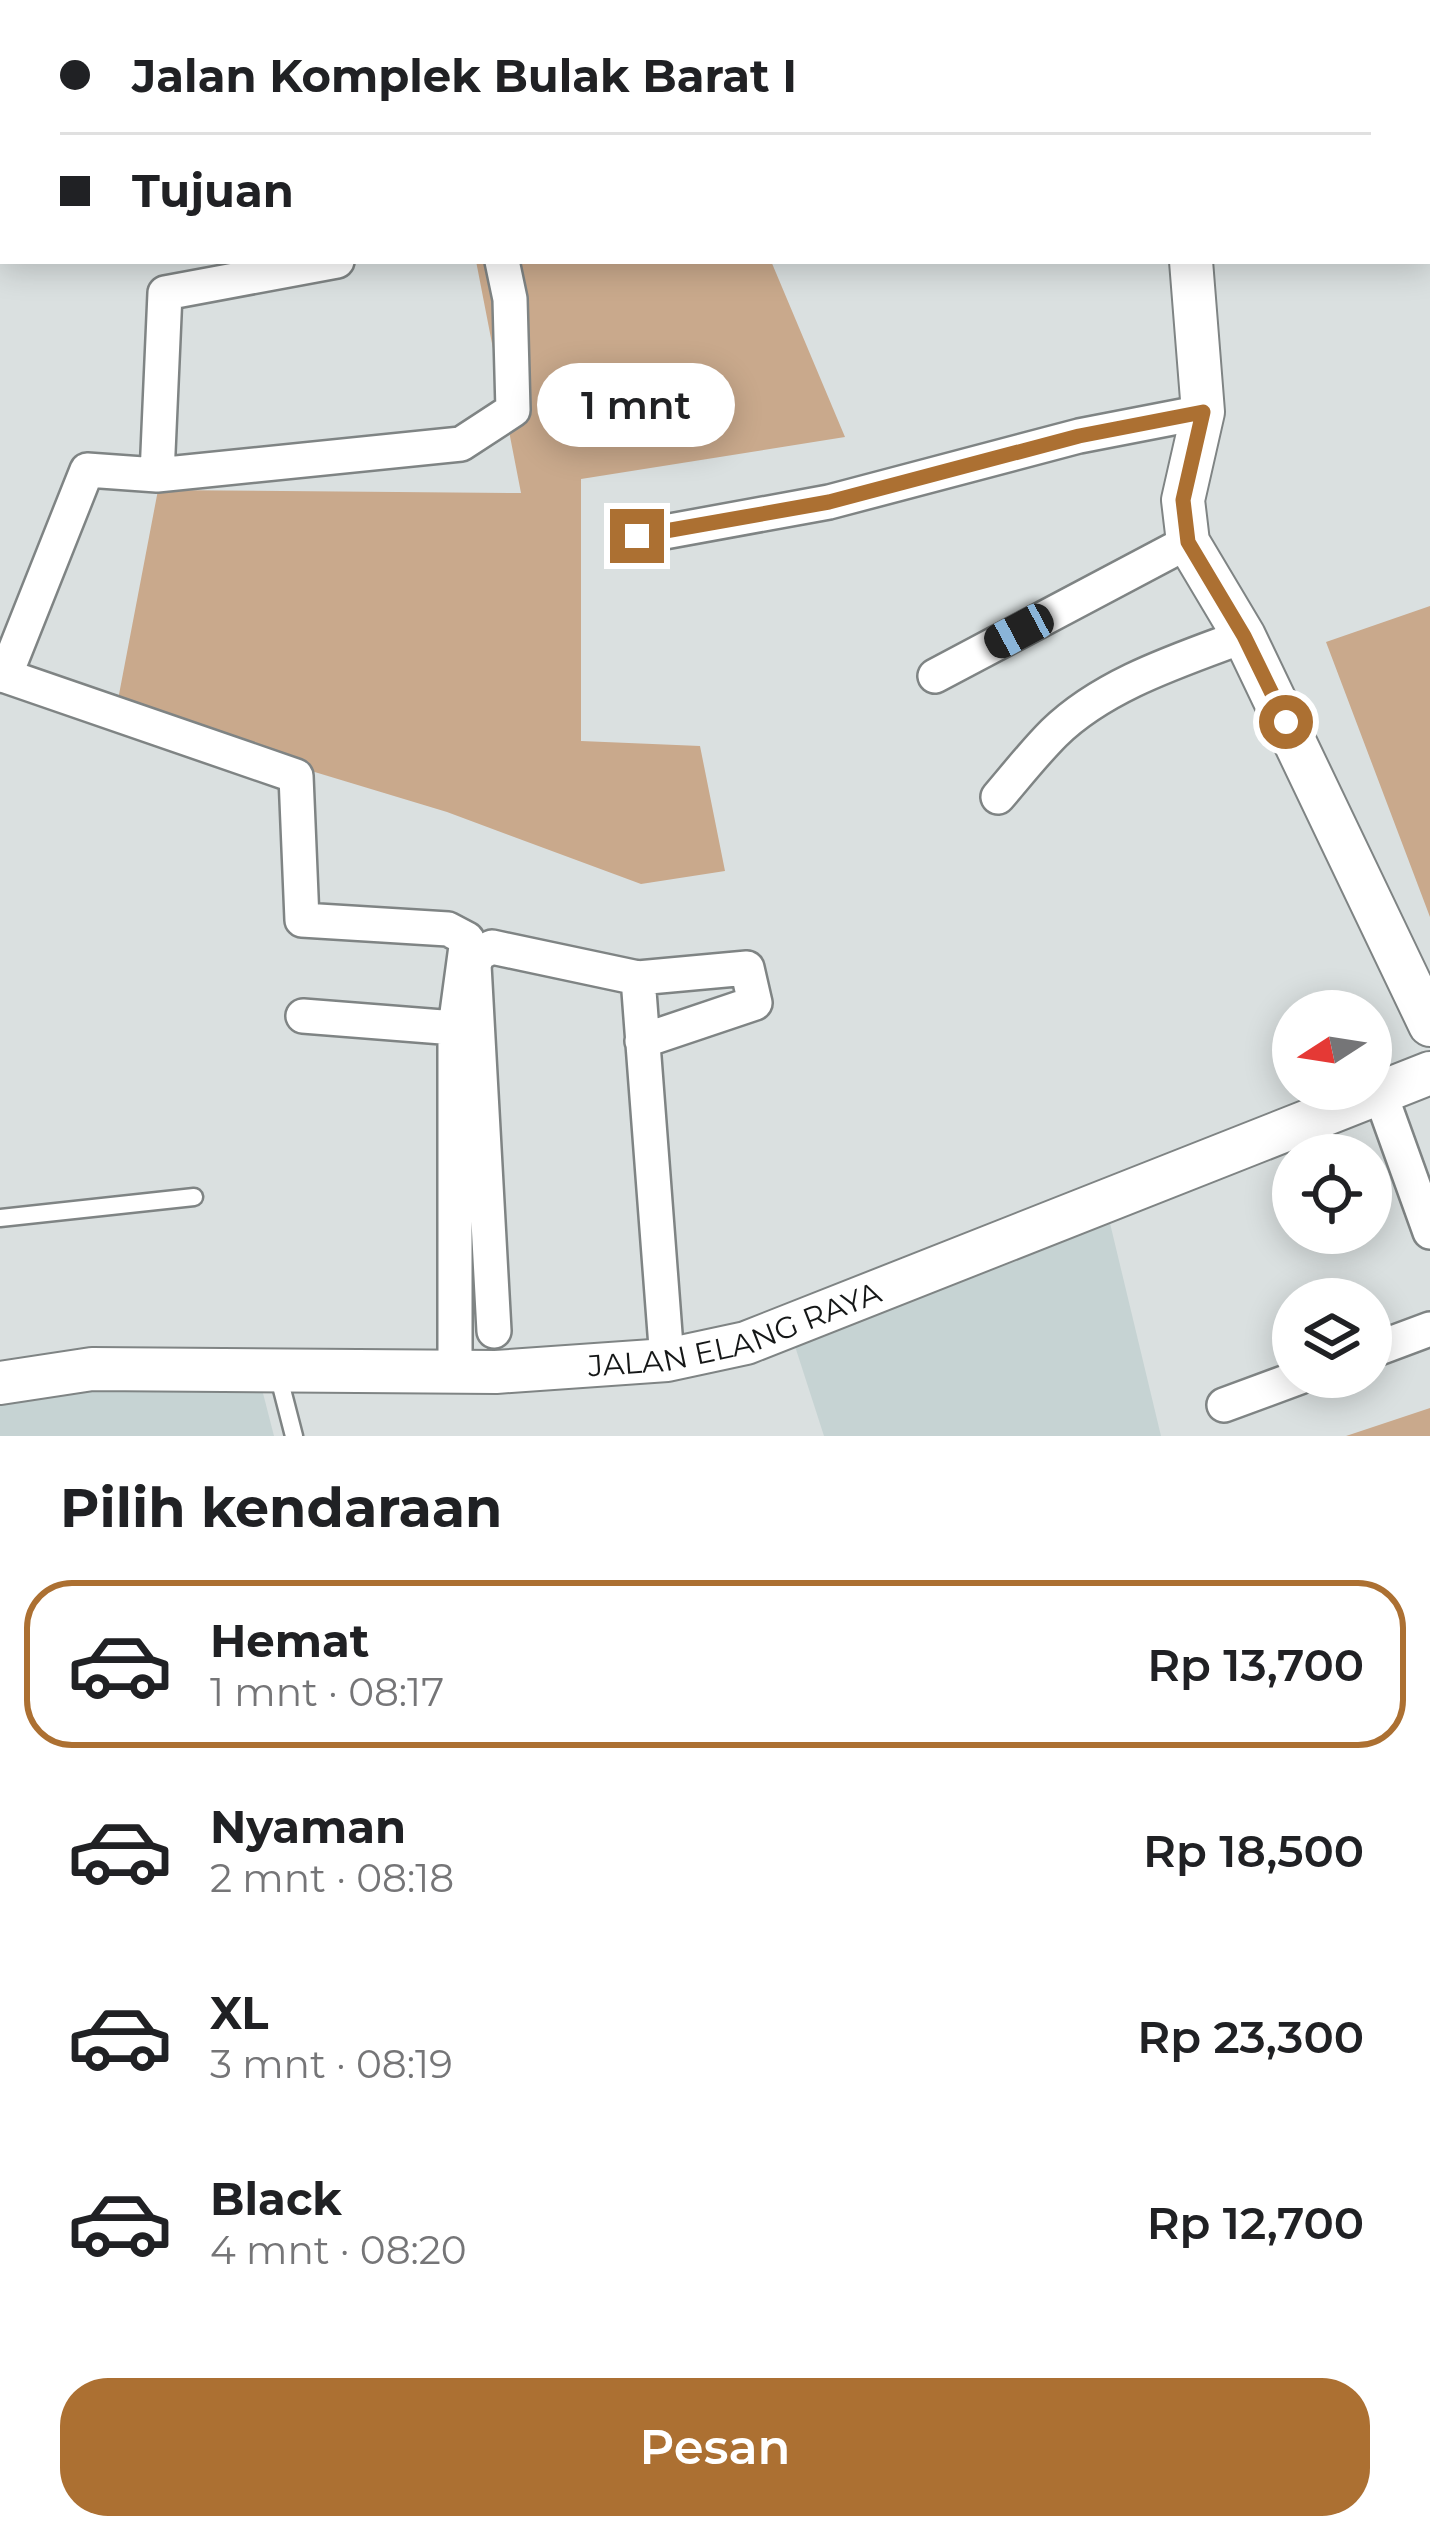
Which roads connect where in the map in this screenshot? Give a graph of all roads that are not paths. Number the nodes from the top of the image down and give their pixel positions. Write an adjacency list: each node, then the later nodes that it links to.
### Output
1 (299, 264): 4 (street)
2 (502, 264): 6 (street)
3 (1191, 264): 5 (street)
4 (245, 269): 6 (street)
5 (1203, 412): 7 (street); 8 (street)
6 (157, 475): 10 (street)
7 (637, 536)
8 (1188, 542): 9 (street); 11 (street)
9 (1244, 636): 12 (street); 15 (street)
10 (3, 675): 16 (street)
11 (934, 676)
12 (998, 796)
13 (638, 978): 17 (street); 17 (street); 26 (street)
14 (303, 1016): 16 (street)
15 (1430, 1025)
16 (454, 1028): 29 (street)
17 (642, 1041): 28 (street)
18 (1430, 1073): 19 (street, JALAN ELANG RAYA)
19 (1392, 1088)
20 (1337, 1110): 28 (street, JALAN ELANG RAYA)
21 (1386, 1110): 24 (street)
22 (194, 1197): 23 (lane)
23 (0, 1218)
24 (1430, 1232)
25 (1430, 1329): 27 (street)
26 (494, 1331)
27 (1392, 1343)
28 (667, 1360): 29 (street, JALAN ELANG RAYA)
29 (455, 1372): 30 (street, JALAN ELANG RAYA)
30 (278, 1373): 31 (street, JALAN ELANG RAYA); 34 (lane)
31 (0, 1383)
32 (1272, 1387): 33 (street)
33 (1224, 1405)
34 (295, 1436)

